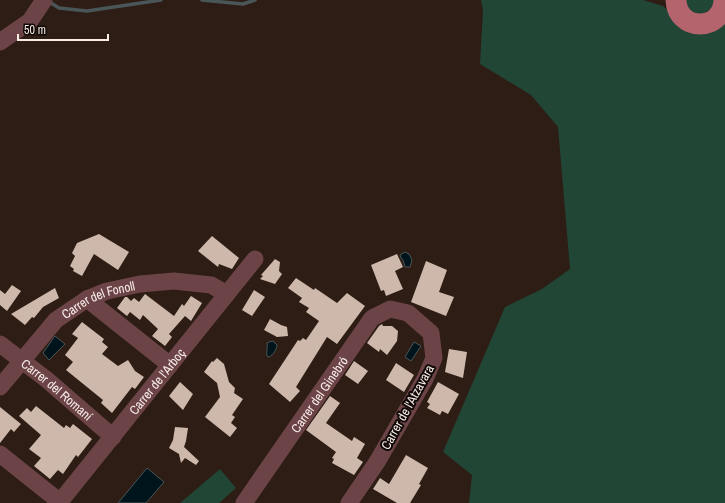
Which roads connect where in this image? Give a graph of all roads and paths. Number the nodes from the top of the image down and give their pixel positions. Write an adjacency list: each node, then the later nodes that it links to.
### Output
1 (44, 0): 4 (street)
2 (671, 2): 3 (main road)
3 (723, 7)
4 (0, 42)
5 (255, 259): 6 (street, Carrer de l'Arboç)
6 (227, 294): 7 (street, Carrer del Fonoll); 11 (street, Carrer de l'Arboç)
7 (87, 299): 10 (street, Carrer del Fonoll); 11 (street)
8 (408, 313): 16 (street, Carrer del Ginebró); 17 (street, Carrer de l'Atzavara)
9 (0, 344): 10 (street, Carrer del Romaní)
10 (21, 360): 12 (street, Carrer del Fonoll); 13 (street, Carrer del Romaní)
11 (170, 365): 13 (street, Carrer de l'Arboç)
12 (0, 387)
13 (113, 437): 15 (street, Carrer de l'Arboç)
14 (0, 454): 15 (street)
15 (59, 502)
16 (244, 503)
17 (349, 503)

